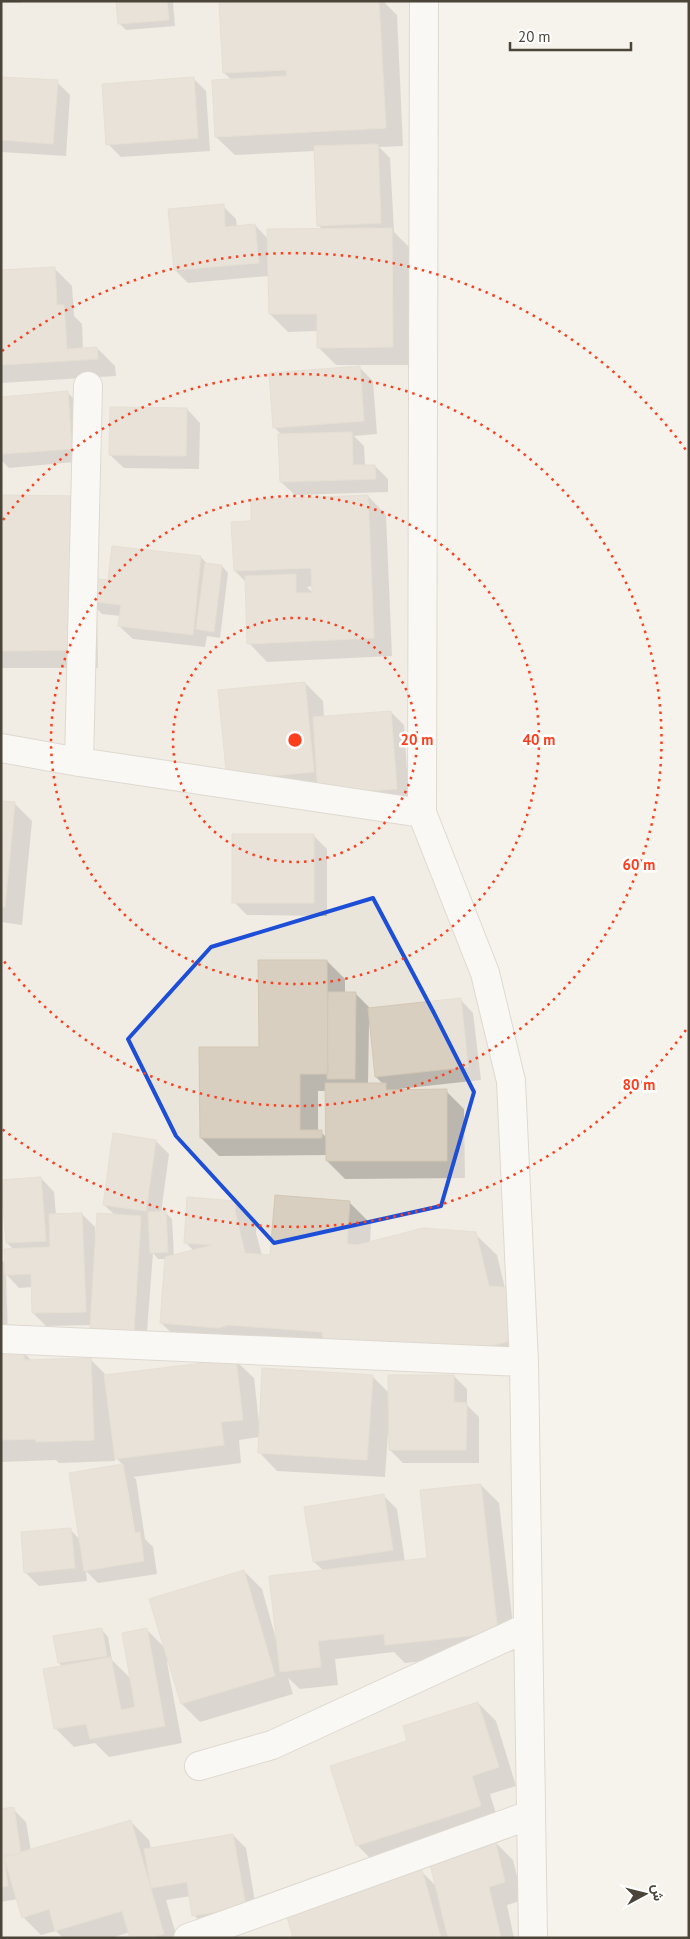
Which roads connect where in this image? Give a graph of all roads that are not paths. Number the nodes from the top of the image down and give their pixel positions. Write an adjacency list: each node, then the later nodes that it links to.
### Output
1 (424, 1): 5 (street)
2 (88, 386): 4 (street)
3 (1, 748): 4 (street)
4 (79, 762): 5 (street)
5 (422, 813): 7 (street)
6 (1, 1339): 7 (street)
7 (524, 1362): 8 (street)
8 (528, 1627): 9 (street); 10 (street)
9 (199, 1766)
10 (530, 1815): 11 (street); 12 (street)
11 (188, 1938)
12 (533, 1938)

